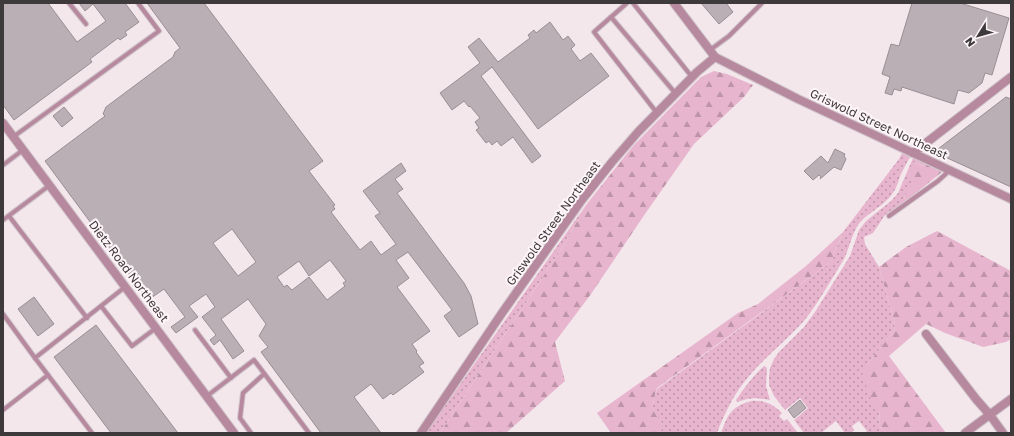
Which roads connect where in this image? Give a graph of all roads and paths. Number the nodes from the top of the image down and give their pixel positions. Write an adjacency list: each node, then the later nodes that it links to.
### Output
1 (69, 3): 8 (lane)
2 (138, 3): 15 (lane)
3 (627, 3): 7 (lane)
4 (632, 3): 11 (lane)
5 (674, 3): 9 (street)
6 (762, 3): 9 (lane)
7 (611, 17): 12 (lane); 13 (lane)
8 (86, 24)
9 (713, 54): 11 (street, Griswold Street Northeast); 17 (street, Griswold Street Northeast)
10 (1011, 77): 17 (street)
11 (692, 78): 12 (street, Griswold Street Northeast)
12 (676, 94): 13 (street, Griswold Street Northeast)
13 (658, 113): 45 (street, Griswold Street Northeast)
14 (3, 123): 15 (street, Dietz Road Northeast)
15 (13, 137): 16 (street, Dietz Road Northeast)
16 (23, 150): 19 (lane); 21 (street, Dietz Road Northeast)
17 (913, 153): 20 (street, Griswold Street Northeast)
18 (3, 157): 19 (lane)
19 (5, 164)
20 (950, 170): 22 (street, Griswold Street Northeast); 24 (lane)
21 (50, 185): 23 (lane); 26 (street, Dietz Road Northeast)
22 (1011, 199)
23 (9, 216): 25 (lane); 29 (lane)
24 (890, 216)
25 (3, 220)
26 (125, 286): 27 (lane); 30 (street, Dietz Road Northeast)
27 (101, 306): 29 (lane); 30 (lane)
28 (3, 314): 33 (lane)
29 (87, 318): 33 (lane)
30 (156, 328): 37 (street, Dietz Road Northeast)
31 (195, 330): 36 (lane)
32 (926, 334): 40 (street)
33 (35, 358): 35 (lane)
34 (264, 374): 36 (lane); 43 (lane); 44 (lane)
35 (48, 375): 39 (lane); 41 (lane)
36 (231, 378): 37 (lane)
37 (207, 396): 42 (street, Dietz Road Northeast)
38 (1011, 399): 40 (street)
39 (3, 410)
40 (990, 415): 46 (street); 47 (street)
41 (92, 433)
42 (234, 433)
43 (251, 433)
44 (309, 433)
45 (421, 433)
46 (965, 433)
47 (1003, 433)

